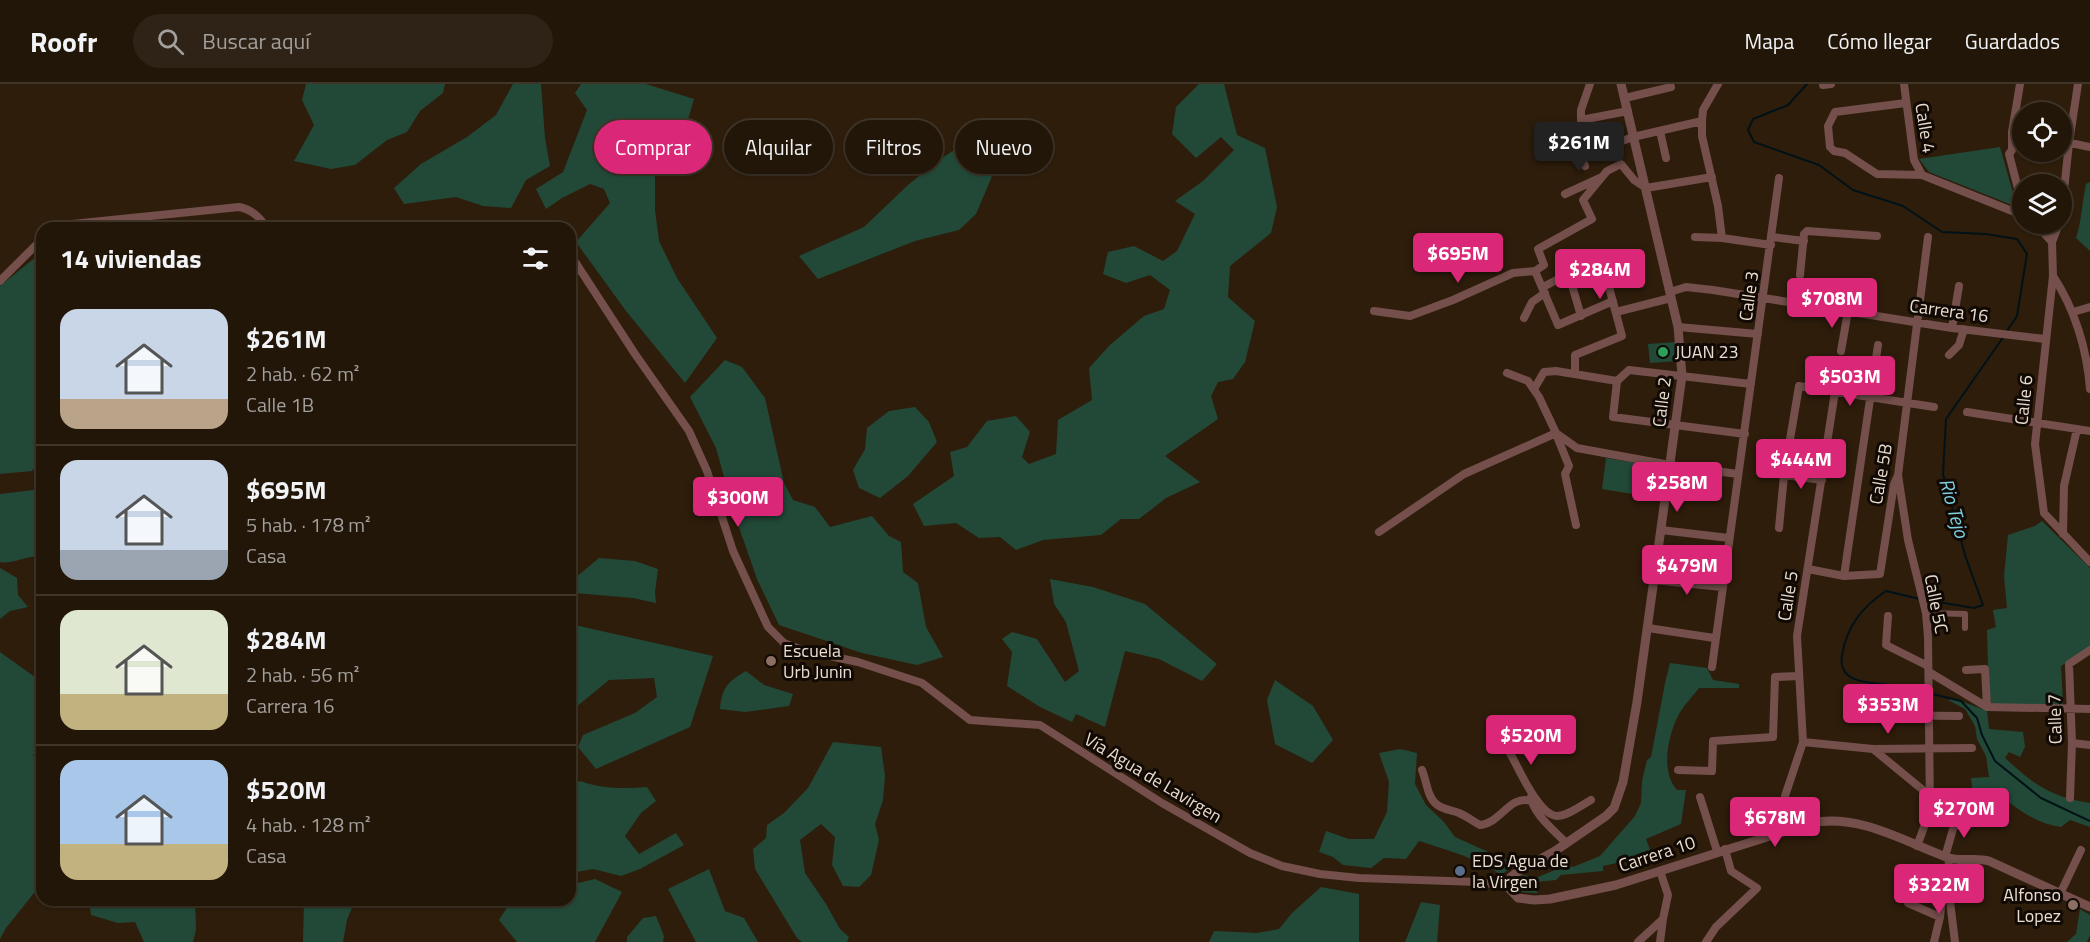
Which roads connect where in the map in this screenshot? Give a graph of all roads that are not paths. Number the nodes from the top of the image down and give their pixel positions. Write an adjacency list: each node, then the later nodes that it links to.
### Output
1 (1590, 84): 11 (street)
2 (1621, 84): 8 (street, Calle 2)
3 (1718, 84): 13 (street)
4 (1904, 84): 10 (street, Calle 4)
5 (2020, 84): 9 (street)
6 (2078, 84): 12 (street, Calle 6)
7 (1671, 87): 8 (street)
8 (1624, 98): 11 (street, Calle 2)
9 (2017, 102)
10 (1906, 103): 22 (street, Calle 4); 22 (street)
11 (1628, 111): 15 (street, Calle 2)
12 (2072, 111)
13 (1702, 121): 14 (street); 24 (street)
14 (1660, 131): 15 (street); 19 (street)
15 (1633, 137): 20 (street); 26 (street, Calle 2)
16 (2072, 143): 17 (street)
17 (2090, 147)
18 (2012, 150): 21 (street)
19 (1666, 158)
20 (1585, 166)
21 (2014, 174)
22 (1922, 175): 28 (street)
23 (1604, 177): 26 (street); 27 (street); 42 (street)
24 (1712, 177): 26 (street); 36 (street)
25 (1779, 178): 37 (street, Calle 3)
26 (1646, 188): 49 (street, Calle 2)
27 (1565, 194)
28 (2012, 211)
29 (92, 222): 30 (street)
30 (263, 222)
31 (2045, 234): 39 (street)
32 (2055, 234): 39 (street, Calle 6)
33 (1877, 236): 38 (street)
34 (1695, 237): 36 (street)
35 (1928, 237): 59 (street, Calle 5B)
36 (1722, 238): 37 (street)
37 (1771, 241): 38 (street); 50 (street, Calle 3)
38 (1804, 242): 44 (street)
39 (2052, 242): 45 (street, Calle 6)
40 (36, 245): 46 (street)
41 (576, 263): 143 (street, Vía Agua de Lavirgen)
42 (1535, 272): 48 (street); 53 (street)
43 (1569, 275): 48 (street); 51 (street); 57 (street)
44 (1800, 275)
45 (2052, 276): 56 (street); 64 (street, Calle 6)
46 (0, 281)
47 (1959, 286): 61 (street)
48 (1544, 290): 57 (street); 58 (street)
49 (1671, 295): 50 (street, Carrera 16); 54 (street, Carrera 16); 60 (street, Calle 2)
50 (1764, 298): 55 (street, Carrera 16); 63 (street, Calle 3)
51 (1613, 300): 54 (street); 57 (street)
52 (2090, 307): 56 (street)
53 (1374, 312)
54 (1616, 312): 70 (street)
55 (1848, 312): 59 (street, Carrera 16); 66 (street)
56 (2073, 312): 75 (street)
57 (1581, 315)
58 (1524, 318)
59 (1917, 322): 61 (street, Carrera 16); 78 (street, Calle 5B)
60 (1678, 327): 63 (street); 71 (street, Calle 2)
61 (1952, 327): 62 (street, Carrera 16)
62 (1964, 329): 64 (street, Carrera 16); 67 (street)
63 (1758, 334): 73 (street, Calle 3)
64 (2045, 339): 81 (street, Calle 6)
65 (1878, 345): 77 (street)
66 (1841, 351)
67 (1949, 355)
68 (1839, 366): 76 (street, Calle 5)
69 (1507, 373): 74 (street)
70 (1575, 374): 72 (street); 74 (street)
71 (1682, 376): 72 (street); 73 (street); 82 (street, Calle 2)
72 (1617, 381): 82 (street)
73 (1751, 384): 86 (street, Calle 3)
74 (1534, 389): 85 (street)
75 (2090, 389)
76 (1834, 392): 77 (street); 89 (street); 91 (street, Calle 5)
77 (1872, 398): 78 (street); 100 (street)
78 (1906, 403): 79 (street); 90 (street, Calle 5B)
79 (1934, 407)
80 (1967, 412): 81 (street)
81 (2037, 423): 83 (street); 96 (street, Calle 6)
82 (1676, 425): 86 (street); 87 (street, Calle 2)
83 (2077, 429): 84 (street); 96 (street)
84 (2090, 431)
85 (1556, 432): 87 (street); 92 (street); 95 (street)
86 (1745, 434): 88 (street, Calle 3)
87 (1670, 465): 88 (street); 94 (street, Calle 2)
88 (1738, 474): 97 (street, Calle 3)
89 (1784, 475): 91 (street); 93 (street)
90 (1898, 475): 100 (street, Calle 5B); 103 (street, Calle 5C)
91 (1822, 480): 99 (street, Calle 5)
92 (1576, 525)
93 (1779, 528)
94 (1661, 530): 97 (street); 101 (street, Calle 2)
95 (1379, 532)
96 (2063, 534): 98 (street, Calle 6)
97 (1729, 538): 102 (street, Calle 3)
98 (2088, 557)
99 (1808, 569): 100 (street); 112 (street, Calle 5)
100 (1844, 576)
101 (1653, 580): 102 (street); 105 (street, Calle 2)
102 (1722, 587): 107 (street, Calle 3)
103 (1926, 611): 106 (street); 110 (street, Calle 5C)
104 (1888, 616): 110 (street)
105 (1648, 628): 107 (street); 136 (street, Calle 2)
106 (1965, 628)
107 (1714, 638): 109 (street, Calle 3)
108 (2090, 650): 114 (street, Calle 7)
109 (1712, 667)
110 (1928, 669): 113 (street); 117 (street, Calle 5C)
111 (1966, 670): 113 (street)
112 (1799, 676): 119 (street, Calle 5); 127 (street)
113 (1987, 707): 114 (street)
114 (2071, 709): 115 (street); 120 (street, Calle 7)
115 (2090, 709)
116 (1868, 715): 117 (street)
117 (1929, 716): 118 (street); 122 (street, Calle 5C)
118 (1959, 716)
119 (1803, 742): 124 (street); 135 (street, Calle 5)
120 (2072, 743): 121 (street); 131 (street, Calle 7)
121 (2090, 745)
122 (1929, 747): 123 (street); 124 (street); 129 (street, Calle 5C)
123 (1972, 748)
124 (1873, 749): 129 (street)
125 (1510, 753): 128 (street)
126 (1422, 770): 133 (street)
127 (1678, 770)
128 (1531, 791): 132 (street); 133 (street)
129 (1929, 795): 137 (street, Calle 5C)
130 (1700, 797): 138 (street)
131 (2070, 798)
132 (1591, 800)
133 (1531, 801): 136 (street)
134 (1965, 813): 140 (street)
135 (1792, 829): 137 (street, Carrera 10); 138 (street, Carrera 10)
136 (1566, 843): 143 (street, Calle 2)
137 (1917, 846): 140 (street, Carrera 10)
138 (1721, 850): 141 (street, Carrera 10); 151 (street)
139 (2081, 850): 144 (street)
140 (1947, 858): 142 (street); 144 (street, Carrera 10)
141 (1660, 871): 143 (street, Carrera 10); 148 (street)
142 (1948, 885): 147 (street); 153 (street)
143 (1507, 886)
144 (2061, 894): 146 (street, Carrera 10)
145 (1908, 903): 147 (street)
146 (2090, 907)
147 (1940, 917): 152 (street)
148 (1663, 919): 149 (street); 150 (street)
149 (1638, 942)
150 (1660, 942)
151 (1706, 942)
152 (1934, 942)
153 (1955, 942)

